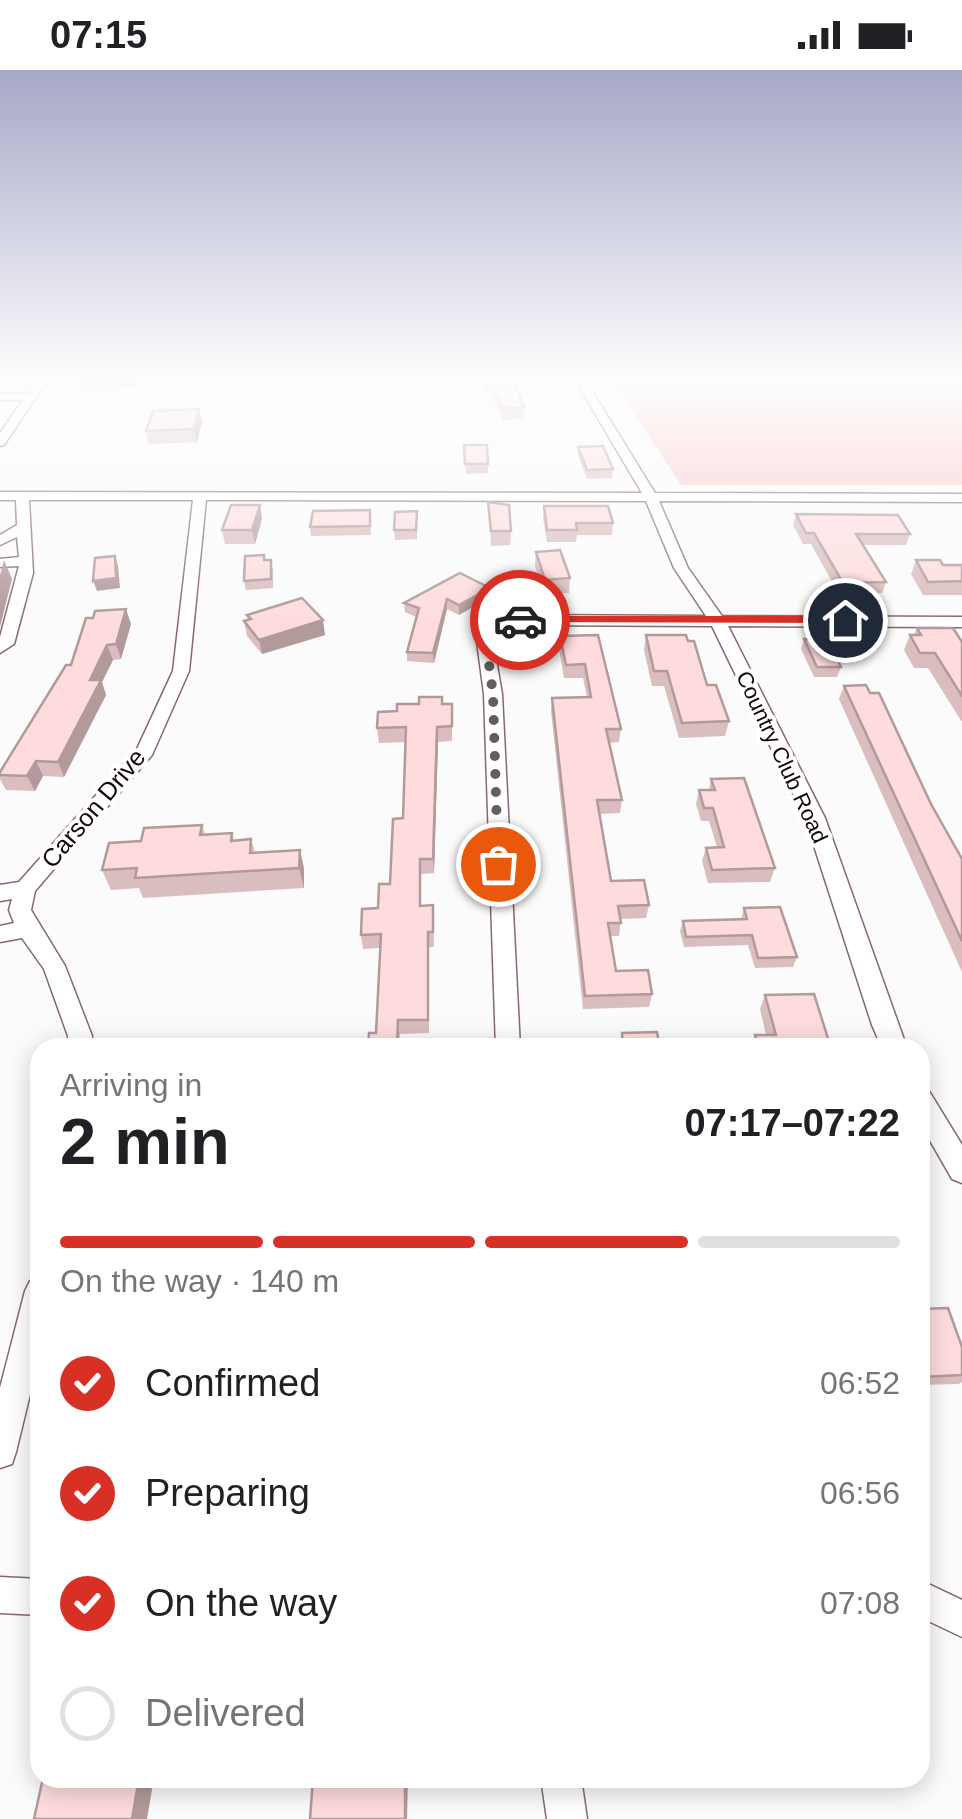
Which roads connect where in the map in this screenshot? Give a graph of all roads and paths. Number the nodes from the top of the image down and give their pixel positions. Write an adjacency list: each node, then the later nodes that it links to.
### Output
1 (628, 460): 5 (street, Country Club Road)
2 (22, 495): 3 (street); 4 (street); 7 (street)
3 (0, 496)
4 (200, 496): 5 (street); 15 (street, Carson Drive)
5 (651, 498): 6 (street); 12 (street, Country Club Road)
6 (962, 498)
7 (24, 527): 8 (street); 10 (street)
8 (0, 540)
9 (0, 551): 10 (street)
10 (25, 555): 11 (street); 14 (street)
11 (0, 562)
12 (718, 622): 13 (street); 20 (street); 21 (street, Country Club Road)
13 (962, 622)
14 (0, 648)
15 (25, 889): 16 (street); 17 (street, Carson Drive)
16 (0, 893)
17 (27, 928): 18 (street); 19 (street)
18 (0, 934)
19 (80, 1038)
20 (508, 1038)
21 (890, 1038)
22 (930, 1116): 23 (street)
23 (962, 1170)
24 (30, 1330): 25 (street)
25 (0, 1452)
26 (0, 1595): 27 (street)
27 (30, 1596)
28 (930, 1603): 29 (street)
29 (962, 1619)
30 (562, 1788): 31 (street)
31 (567, 1819)

